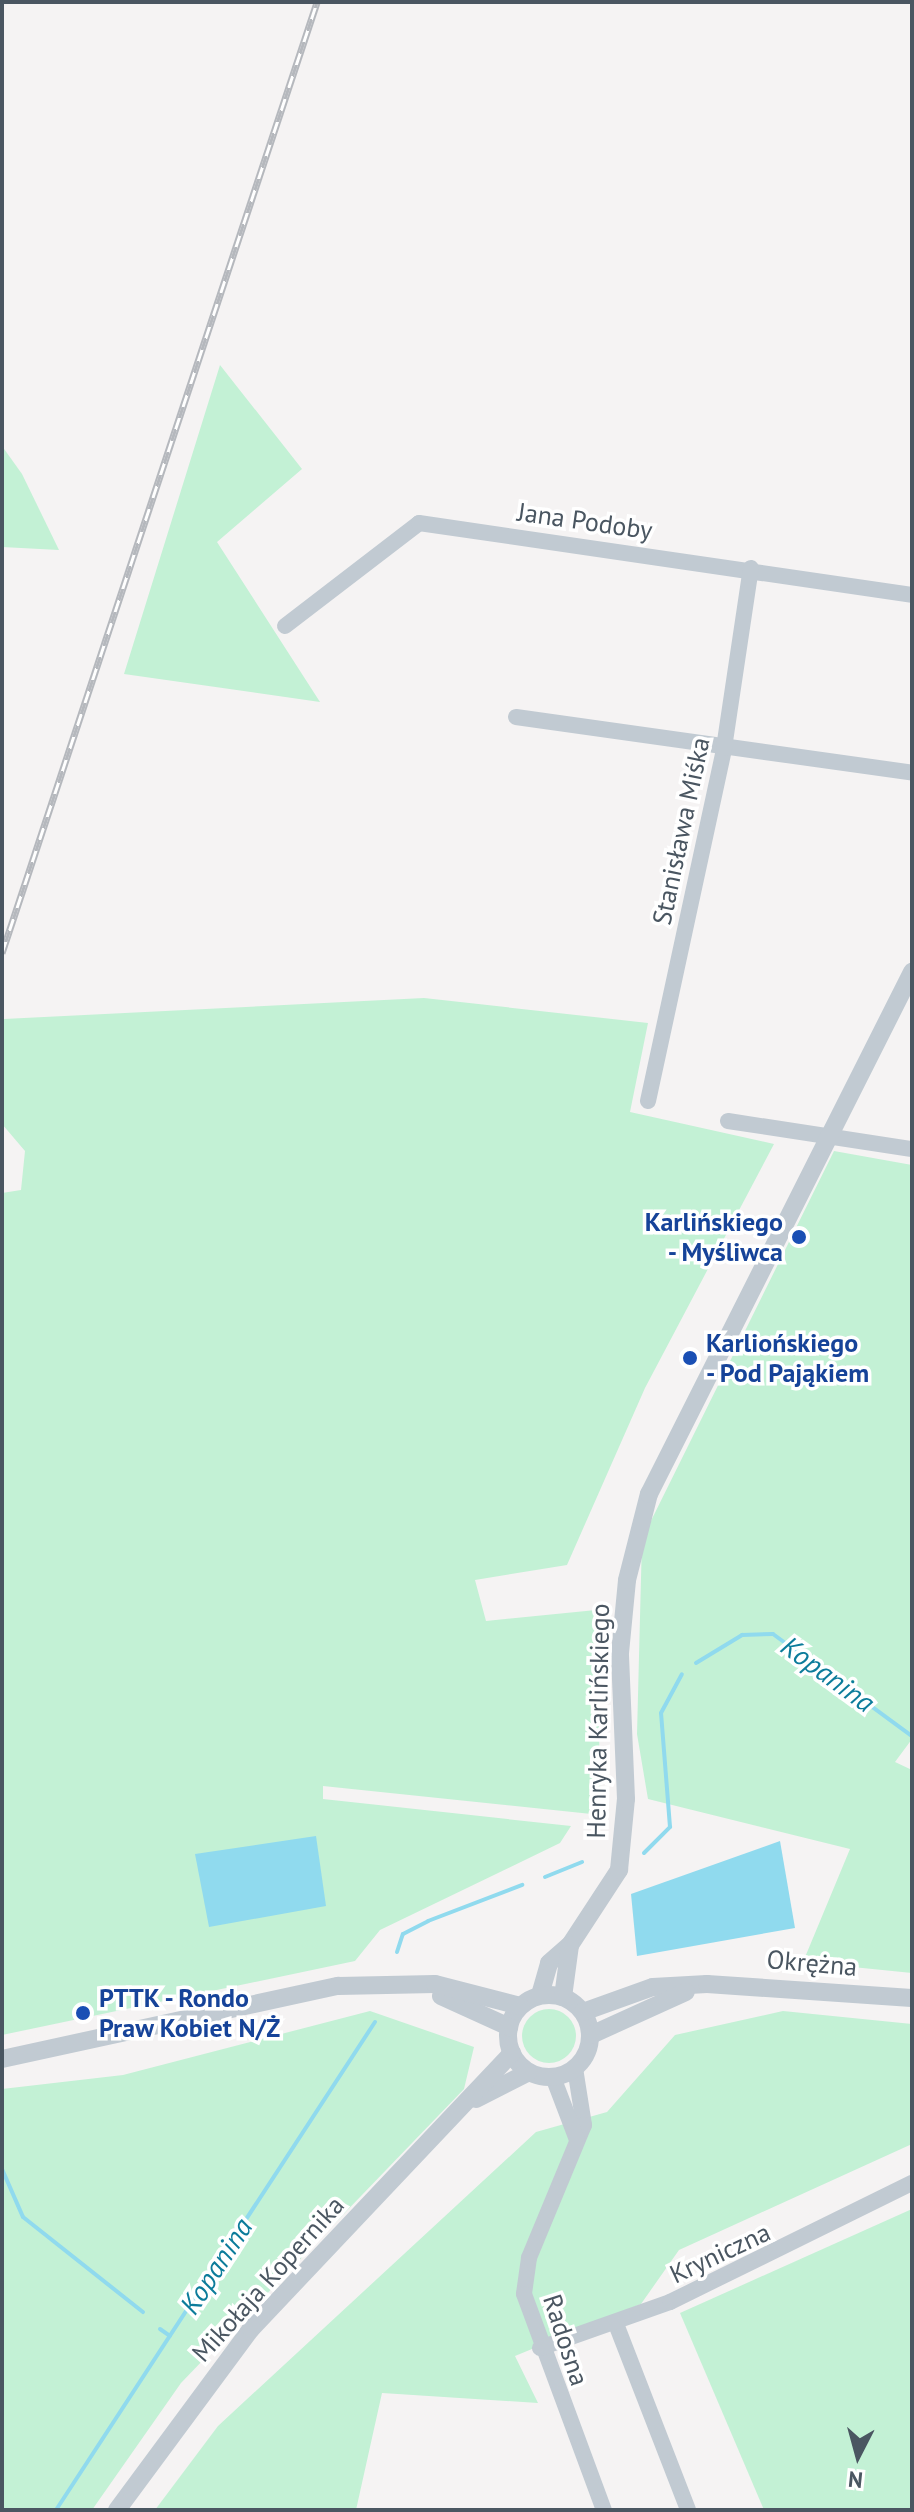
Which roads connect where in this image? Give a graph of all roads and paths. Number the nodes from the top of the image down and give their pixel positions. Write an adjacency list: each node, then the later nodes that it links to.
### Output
1 (751, 568): 2 (street, Jana Podoby); 3 (street, Jana Podoby); 5 (street, Stanisława Miśka)
2 (912, 595)
3 (285, 626)
4 (516, 717): 5 (street)
5 (724, 748): 6 (street); 8 (street, Stanisława Miśka)
6 (912, 773)
7 (912, 972): 10 (street, Henryka Karlińskiego)
8 (648, 1101)
9 (728, 1121): 10 (street)
10 (828, 1135): 11 (street); 12 (street, Henryka Karlińskiego)
11 (912, 1149)
12 (570, 1945): 15 (street, Henryka Karlińskiego); 16 (street, Henryka Karlińskiego)
13 (707, 1984): 17 (street, Okrężna); 19 (street, Okrężna); 21 (street, Okrężna)
14 (403, 1985): 18 (street); 20 (street); 23 (street)
15 (540, 1995): 16 (street); 18 (street)
16 (563, 1997): 19 (street)
17 (912, 1998)
18 (520, 2006): 20 (street)
19 (583, 2012): 21 (street)
20 (509, 2027): 22 (street)
21 (591, 2035): 24 (street)
22 (512, 2053): 25 (street); 27 (street, Mikołaja Kopernika)
23 (2, 2059)
24 (575, 2068): 26 (street); 28 (street, Radosna)
25 (529, 2072): 26 (street); 27 (street, Mikołaja Kopernika)
26 (553, 2077): 28 (street)
27 (476, 2099): 32 (street, Mikołaja Kopernika)
28 (577, 2140): 31 (street, Radosna)
29 (912, 2183): 30 (street, Kryniczna)
30 (616, 2324): 31 (street, Kryniczna); 34 (street, Radosna)
31 (540, 2348): 33 (street, Radosna)
32 (117, 2510)
33 (604, 2510)
34 (688, 2510)

